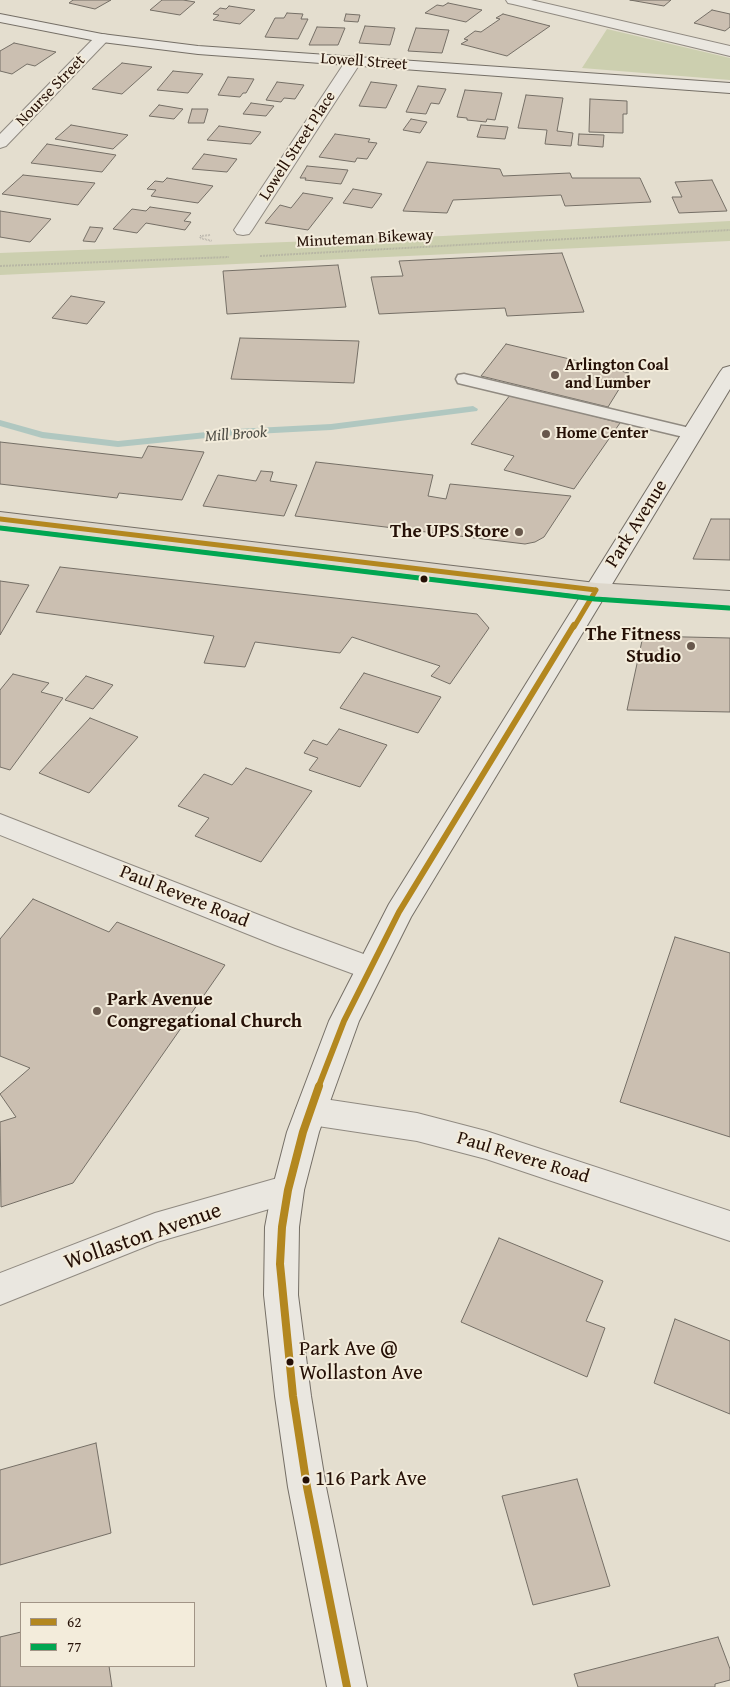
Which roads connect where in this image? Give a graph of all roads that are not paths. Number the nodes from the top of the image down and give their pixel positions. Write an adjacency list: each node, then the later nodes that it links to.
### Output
1 (513, 0): 4 (main road)
2 (0, 18): 3 (main road, Lowell Street)
3 (102, 38): 5 (main road, Lowell Street); 7 (main road, Nourse Street)
4 (730, 51)
5 (353, 62): 6 (main road, Lowell Street); 8 (main road, Lowell Street Place)
6 (730, 88)
7 (0, 143)
8 (243, 230)
9 (730, 372): 11 (main road, Park Avenue)
10 (464, 379): 11 (lane)
11 (692, 434): 13 (main road, Park Avenue)
12 (0, 519): 13 (main road)
13 (596, 590): 14 (main road); 16 (main road, Park Avenue)
14 (730, 599)
15 (0, 824): 16 (main road, Paul Revere Road)
16 (370, 968): 17 (main road, Park Avenue)
17 (311, 1111): 18 (main road, Park Avenue); 19 (main road, Paul Revere Road)
18 (288, 1190): 20 (main road, Wollaston Avenue); 21 (main road, Park Avenue)
19 (730, 1226)
20 (0, 1289)
21 (347, 1687)

